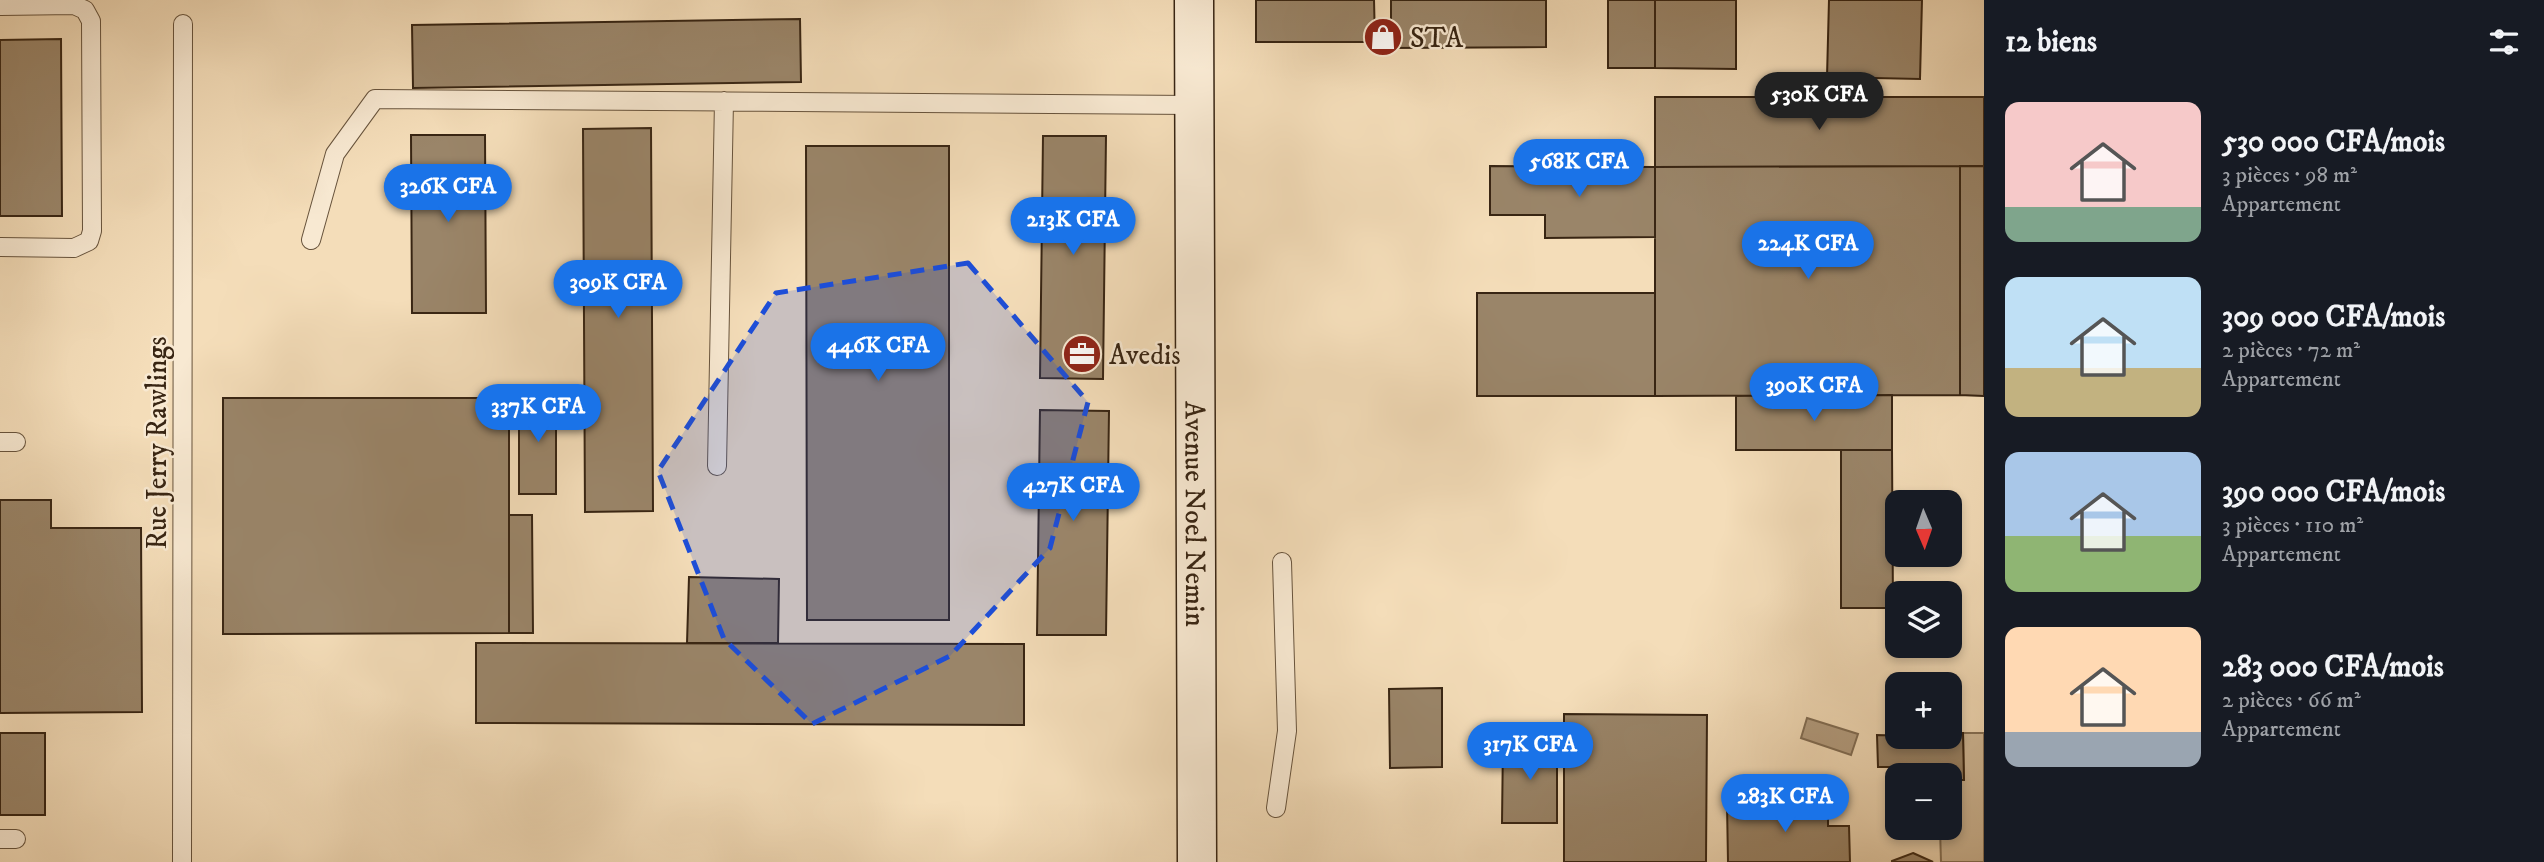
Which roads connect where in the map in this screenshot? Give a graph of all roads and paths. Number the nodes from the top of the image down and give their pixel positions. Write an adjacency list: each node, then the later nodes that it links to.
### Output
1 (1194, 0): 5 (street, Avenue Noel Nemin)
2 (0, 6): 7 (lane)
3 (183, 24): 11 (lane, Rue Jerry Rawlings)
4 (724, 101): 5 (lane); 6 (lane); 8 (lane)
5 (1194, 105): 12 (street, Avenue Noel Nemin)
6 (311, 240)
7 (0, 247)
8 (717, 466)
9 (1282, 562): 10 (lane)
10 (1276, 808)
11 (182, 862)
12 (1197, 862)

